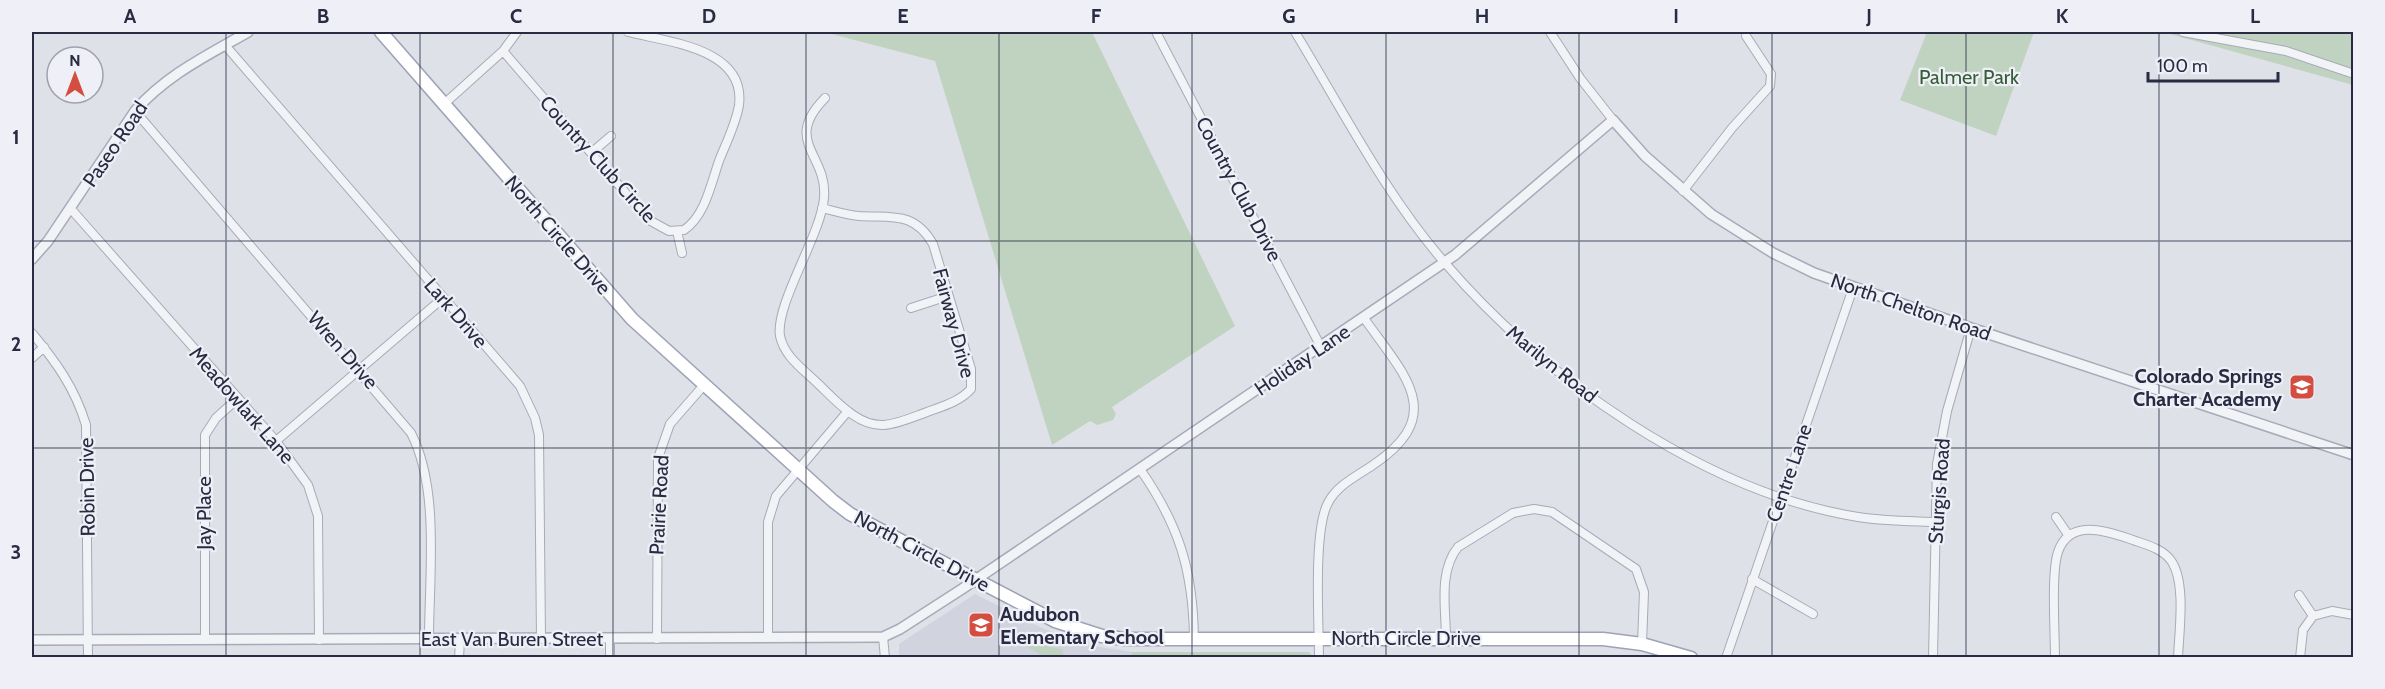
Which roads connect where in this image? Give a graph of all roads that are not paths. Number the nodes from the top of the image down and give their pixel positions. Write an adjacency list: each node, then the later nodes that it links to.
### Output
1 (248, 32): 10 (street, Paseo Road)
2 (381, 32): 14 (main road, North Circle Drive)
3 (517, 32): 11 (street)
4 (628, 32): 22 (street, Country Club Circle)
5 (1156, 32): 34 (street, Country Club Drive)
6 (1295, 32): 25 (street, Marilyn Road)
7 (1550, 32): 16 (street, North Chelton Road)
8 (2183, 32): 12 (street)
9 (1746, 36): 19 (street)
10 (225, 45): 15 (street, Paseo Road); 28 (street, Lark Drive)
11 (503, 51): 14 (street); 18 (street, Country Club Circle)
12 (2354, 74)
13 (825, 98): 20 (street, Fairway Drive)
14 (444, 104): 37 (main road, North Circle Drive)
15 (135, 111): 21 (street, Paseo Road); 36 (street, Wren Drive)
16 (1613, 120): 19 (street, North Chelton Road); 25 (street, Holiday Lane)
17 (611, 136): 18 (street)
18 (591, 153): 22 (street, Country Club Circle)
19 (1683, 191): 26 (street, North Chelton Road)
20 (822, 208): 27 (street, Fairway Drive); 41 (street, Fairway Drive)
21 (71, 209): 24 (street, Paseo Road); 40 (street, Meadowlark Lane)
22 (677, 231): 23 (street)
23 (681, 253)
24 (32, 259)
25 (1445, 262): 30 (street, Holiday Lane); 46 (street, Marilyn Road)
26 (1853, 288): 31 (street, North Chelton Road); 46 (street, Centre Lane)
27 (948, 296): 29 (street); 38 (street, Fairway Drive)
28 (443, 298): 36 (street); 61 (street, Lark Drive)
29 (911, 308)
30 (1364, 318): 34 (street, Holiday Lane); 59 (street)
31 (1971, 328): 43 (street, North Chelton Road); 48 (street, Sturgis Road)
32 (32, 333): 33 (street, Robin Drive)
33 (44, 347): 35 (street); 66 (street, Robin Drive)
34 (1321, 347): 44 (street, Holiday Lane)
35 (32, 358)
36 (359, 370): 42 (street); 60 (street, Wren Drive)
37 (704, 385): 45 (main road, North Circle Drive); 63 (street, Prairie Road)
38 (971, 389): 39 (street); 41 (street, Fairway Drive)
39 (980, 393)
40 (237, 399): 42 (street, Meadowlark Lane); 67 (street, Jay Place)
41 (848, 411): 45 (street)
42 (276, 441): 68 (street, Meadowlark Lane)
43 (2354, 455)
44 (1140, 469): 51 (street, Holiday Lane); 58 (street)
45 (799, 470): 51 (main road, North Circle Drive); 57 (street)
46 (1782, 496): 48 (street, Marilyn Road); 50 (street, Centre Lane)
47 (2056, 517): 49 (street)
48 (1935, 522): 78 (street, Sturgis Road)
49 (2069, 536): 79 (street); 80 (street)
50 (1752, 579): 53 (street); 77 (street, Centre Lane)
51 (975, 580): 56 (street, East Van Buren Street); 58 (main road, North Circle Drive)
52 (2300, 595): 55 (street)
53 (1813, 614)
54 (2354, 615): 55 (street)
55 (2313, 616): 81 (street)
56 (883, 637): 57 (street, East Van Buren Street); 74 (street)
57 (768, 638): 63 (street, East Van Buren Street)
58 (1194, 638): 59 (main road, North Circle Drive)
59 (1319, 638): 64 (main road, North Circle Drive); 75 (street)
60 (429, 639): 68 (street, East Van Buren Street); 69 (street, East Van Buren Street)
61 (541, 639): 62 (street, East Van Buren Street); 69 (street, East Van Buren Street)
62 (610, 639): 63 (street, East Van Buren Street); 73 (street)
63 (657, 639)
64 (1446, 639): 70 (main road, North Circle Drive); 70 (street)
65 (32, 640): 66 (street, East Van Buren Street)
66 (88, 640): 67 (street, East Van Buren Street); 71 (street, Robin Drive)
67 (205, 640): 68 (street, East Van Buren Street)
68 (319, 640)
69 (459, 640): 72 (street)
70 (1642, 644): 76 (main road, North Circle Drive)
71 (88, 657)
72 (459, 657)
73 (610, 657)
74 (885, 657)
75 (1319, 657)
76 (1691, 657)
77 (1726, 657)
78 (1933, 657)
79 (2055, 657)
80 (2178, 657)
81 (2300, 657)

